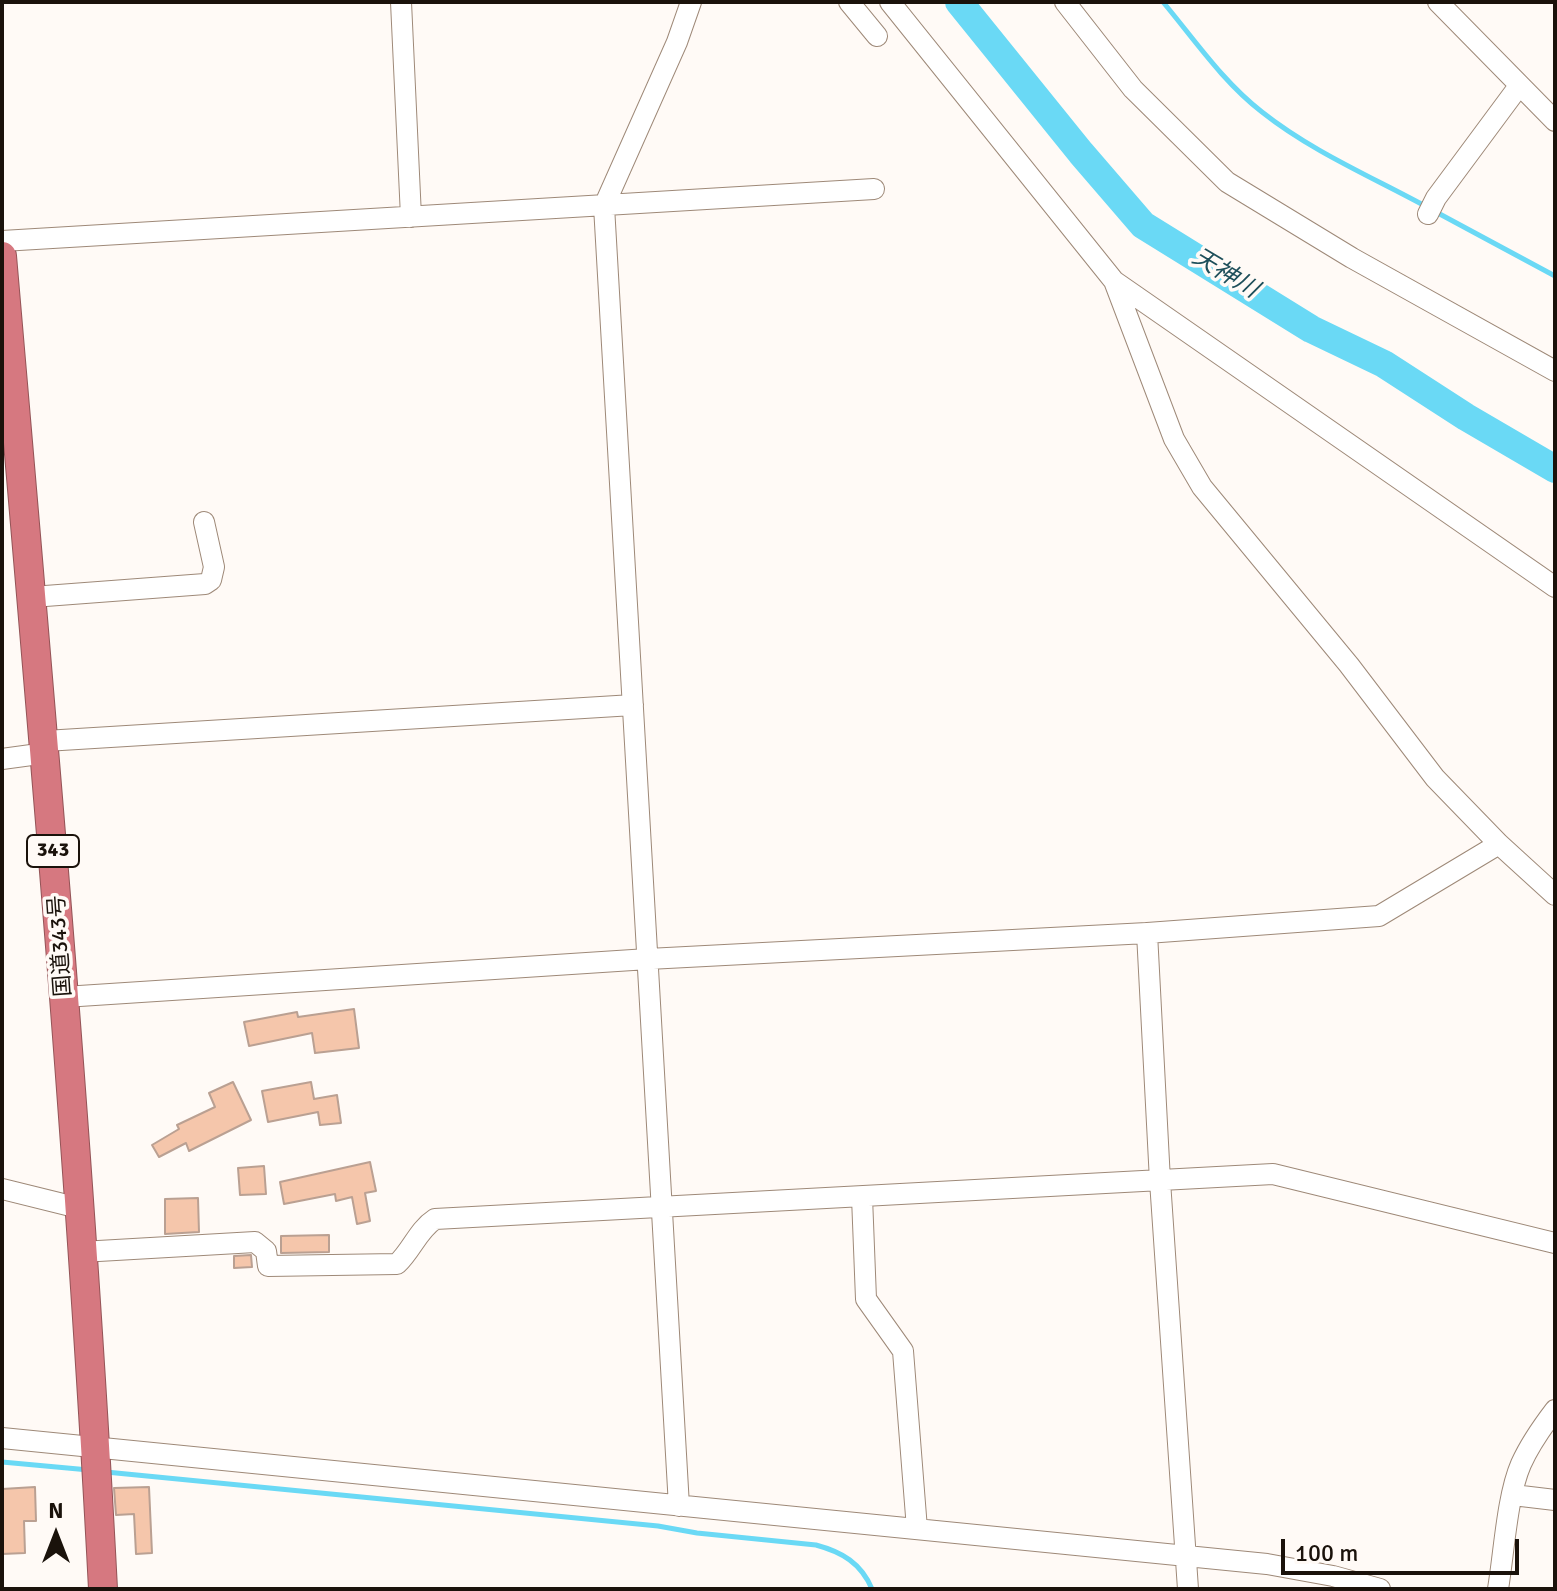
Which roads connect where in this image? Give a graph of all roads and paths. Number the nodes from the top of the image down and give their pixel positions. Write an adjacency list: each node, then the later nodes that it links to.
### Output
1 (401, 2): 13 (street)
2 (691, 2): 11 (street)
3 (849, 2): 7 (street)
4 (890, 2): 16 (street)
5 (1065, 2): 17 (street)
6 (1438, 2): 8 (street)
7 (877, 36)
8 (1519, 86): 9 (street); 12 (street)
9 (1555, 121)
10 (874, 189): 11 (street)
11 (604, 206): 13 (street); 21 (street)
12 (1428, 214)
13 (411, 217): 14 (street)
14 (2, 241)
15 (2, 256): 20 (highway, 国道343号 / 343)
16 (1114, 281): 19 (street); 24 (street)
17 (1555, 371)
18 (204, 522): 20 (street)
19 (1555, 587)
20 (32, 597): 22 (highway, 国道343号 / 343)
21 (633, 705): 22 (street); 27 (street)
22 (45, 747): 23 (street); 28 (highway, 国道343号 / 343)
23 (2, 759)
24 (1499, 844): 25 (street); 26 (street)
25 (1555, 895)
26 (1147, 933): 27 (street); 29 (street)
27 (648, 959): 28 (street); 33 (street)
28 (64, 997): 32 (highway, 国道343号 / 343)
29 (1160, 1181): 31 (street); 34 (street); 43 (street)
30 (2, 1189): 32 (street)
31 (862, 1197): 33 (street); 42 (street)
32 (79, 1208): 35 (highway, 国道343号 / 343)
33 (661, 1208): 35 (street); 41 (street)
34 (1555, 1243)
35 (81, 1252): 38 (highway, 国道343号 / 343)
36 (1555, 1410): 39 (street)
37 (2, 1438): 38 (street)
38 (96, 1447): 41 (street); 44 (highway, 国道343号 / 343)
39 (1513, 1495): 40 (street); 47 (street)
40 (1555, 1500)
41 (679, 1506): 42 (street)
42 (917, 1529): 43 (street)
43 (1186, 1556): 45 (street); 46 (street)
44 (103, 1589)
45 (1188, 1589)
46 (1380, 1589)
47 (1498, 1589)

